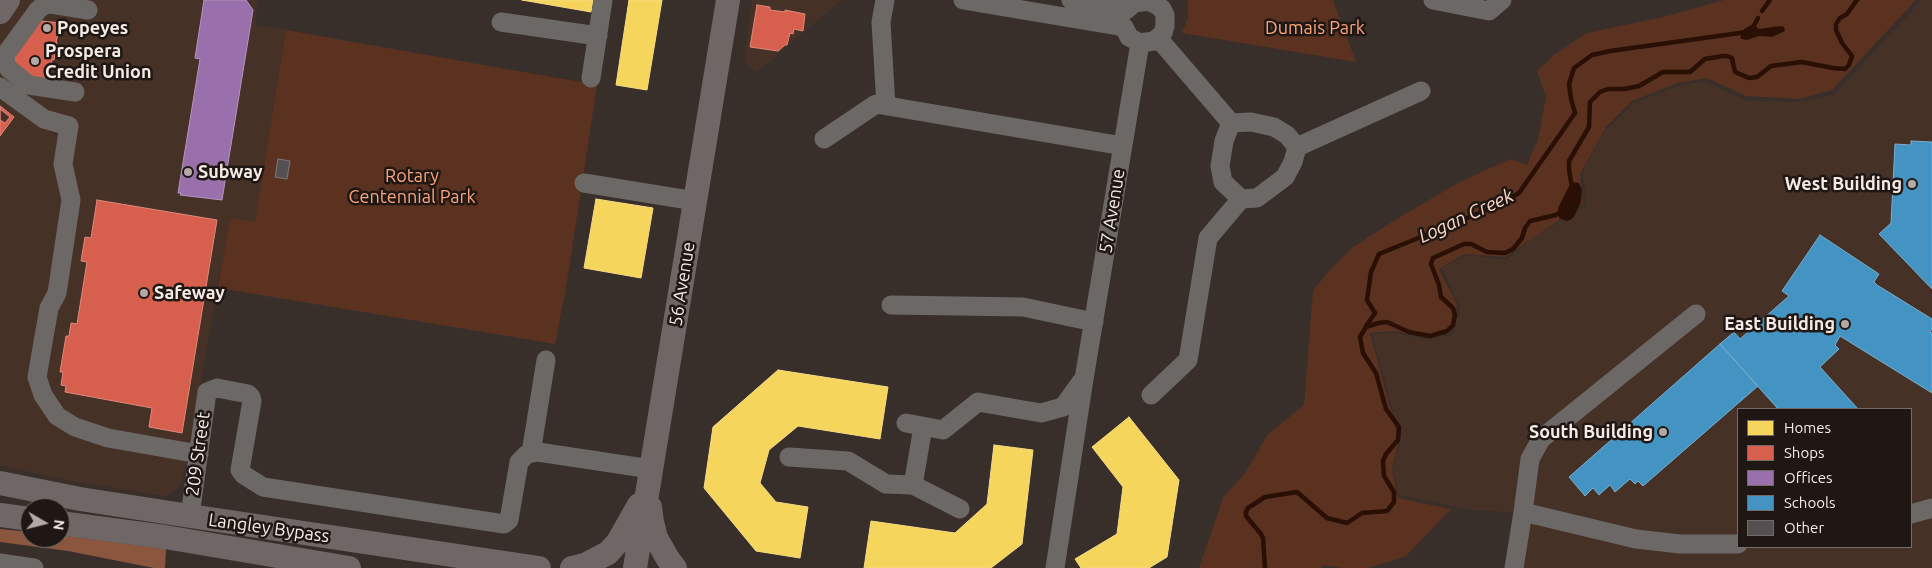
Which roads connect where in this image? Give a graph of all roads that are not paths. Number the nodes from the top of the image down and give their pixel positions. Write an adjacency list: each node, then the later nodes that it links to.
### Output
1 (8, 0): 10 (main road)
2 (604, 0): 12 (street)
3 (728, 0): 26 (main road, 56 Avenue)
4 (885, 0): 19 (street)
5 (963, 0): 14 (street)
6 (1071, 0): 13 (street)
7 (1433, 0): 8 (street)
8 (1502, 0)
9 (88, 10): 18 (street)
10 (0, 12)
11 (501, 22): 12 (street)
12 (598, 36): 15 (street)
13 (1158, 38): 14 (street); 20 (street)
14 (1140, 42): 22 (street, 57 Avenue)
15 (591, 78)
16 (0, 87): 34 (street)
17 (1421, 91): 23 (street)
18 (75, 92)
19 (886, 106): 21 (street); 22 (street)
20 (1231, 123): 23 (street); 25 (street)
21 (824, 139)
22 (1123, 146): 29 (street, 57 Avenue)
23 (1297, 147): 25 (street)
24 (584, 183): 26 (street)
25 (1241, 200): 32 (street)
26 (695, 201): 36 (main road, 56 Avenue)
27 (891, 305): 29 (street)
28 (1696, 314): 41 (street)
29 (1094, 322): 31 (street, 57 Avenue)
30 (546, 360): 33 (street)
31 (1084, 379): 38 (street); 55 (street, 57 Avenue)
32 (1150, 395)
33 (531, 453): 34 (street, 209 Street); 36 (street)
34 (199, 454): 44 (street, 209 Street)
35 (789, 457): 38 (street)
36 (650, 477): 52 (main road); 53 (main road, 56 Avenue); 54 (main road)
37 (0, 483): 44 (main road, Langley Bypass)
38 (913, 485): 40 (street)
39 (1932, 508): 42 (street)
40 (960, 509)
41 (1523, 512): 47 (street); 56 (street)
42 (1912, 514)
43 (0, 515): 45 (main road)
44 (190, 516): 51 (main road, Langley Bypass)
45 (20, 518)
46 (70, 524): 50 (main road, Langley Bypass)
47 (1737, 544)
48 (0, 563): 49 (street)
49 (34, 568)
50 (349, 568)
51 (540, 568)
52 (572, 568)
53 (635, 568)
54 (676, 568)
55 (1055, 568)
56 (1514, 568)

